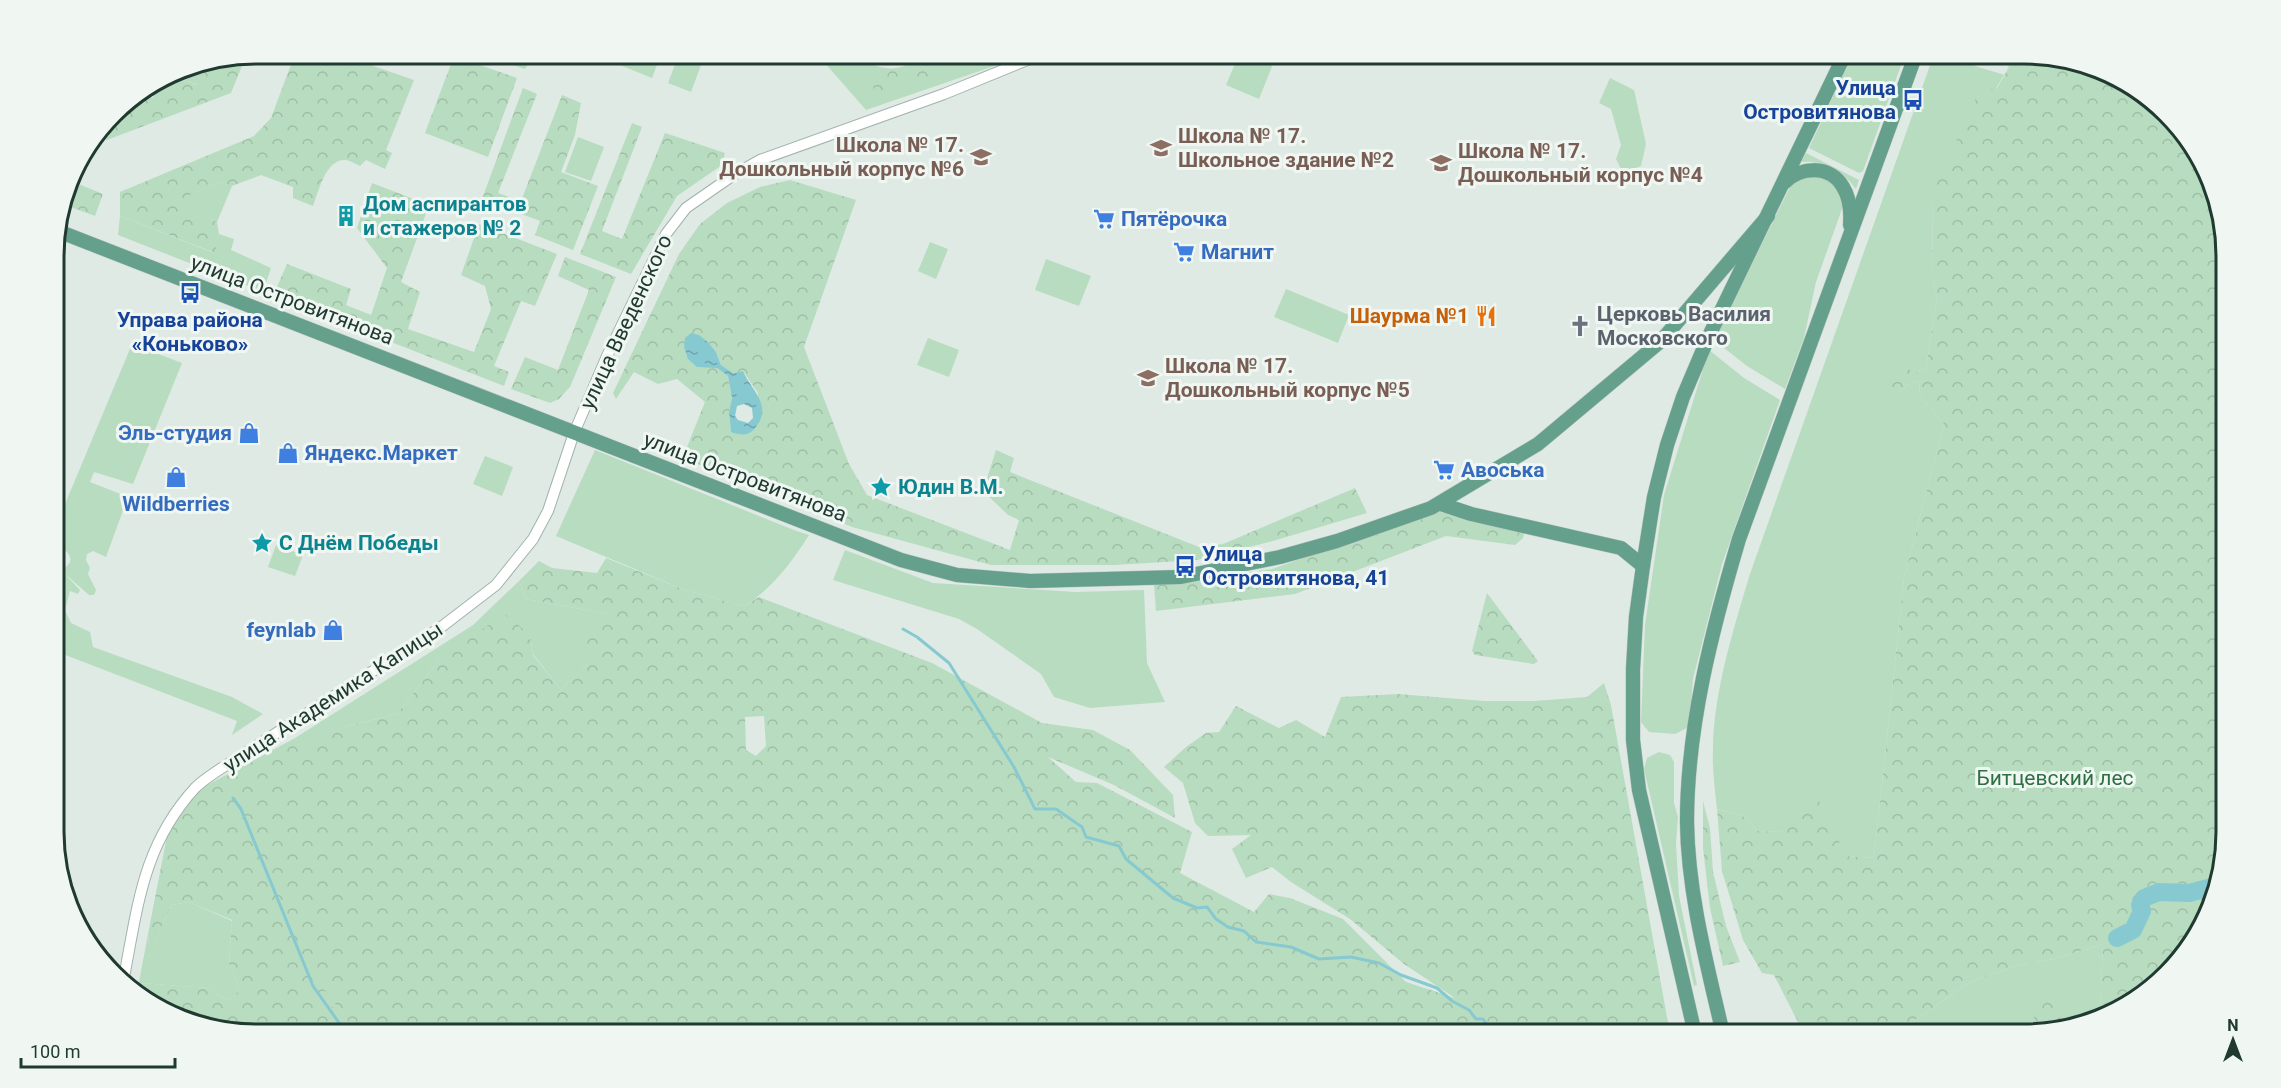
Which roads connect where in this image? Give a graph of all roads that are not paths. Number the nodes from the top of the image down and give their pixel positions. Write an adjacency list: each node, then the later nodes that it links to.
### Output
1 (1017, 65): 8 (street, улица Введенского)
2 (1840, 65): 4 (main road)
3 (1912, 65): 6 (main road)
4 (1781, 185): 5 (main road); 6 (main road)
5 (1768, 216): 9 (main road, улица Островитянова); 10 (main road)
6 (1849, 233): 13 (main road)
7 (66, 234): 8 (main road, улица Островитянова)
8 (574, 433): 9 (main road, улица Островитянова); 11 (street, улица Академика Капицы)
9 (1442, 504): 10 (main road)
10 (1643, 566): 12 (main road)
11 (125, 971)
12 (1692, 1023)
13 (1721, 1023)

